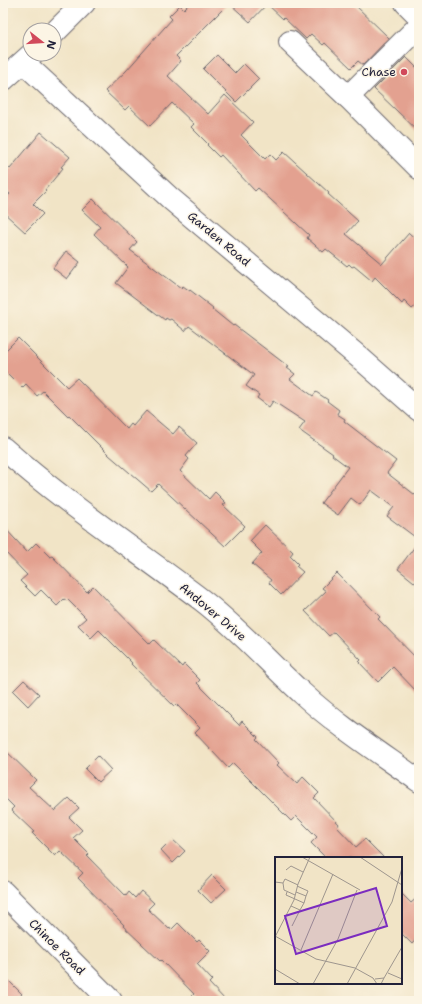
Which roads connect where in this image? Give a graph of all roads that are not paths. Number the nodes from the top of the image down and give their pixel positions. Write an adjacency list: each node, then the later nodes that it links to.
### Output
1 (84, 3): 4 (street)
2 (406, 3): 3 (street)
3 (419, 16)
4 (62, 25)
5 (419, 26): 10 (street)
6 (290, 42): 10 (street)
7 (23, 62): 9 (street)
8 (32, 62): 12 (street, Garden Road)
9 (3, 80)
10 (348, 97): 11 (street)
11 (419, 168)
12 (419, 410)
13 (3, 448): 14 (street, Andover Drive)
14 (419, 781)
15 (3, 892): 16 (street, Chinoe Road)
16 (111, 1001)

